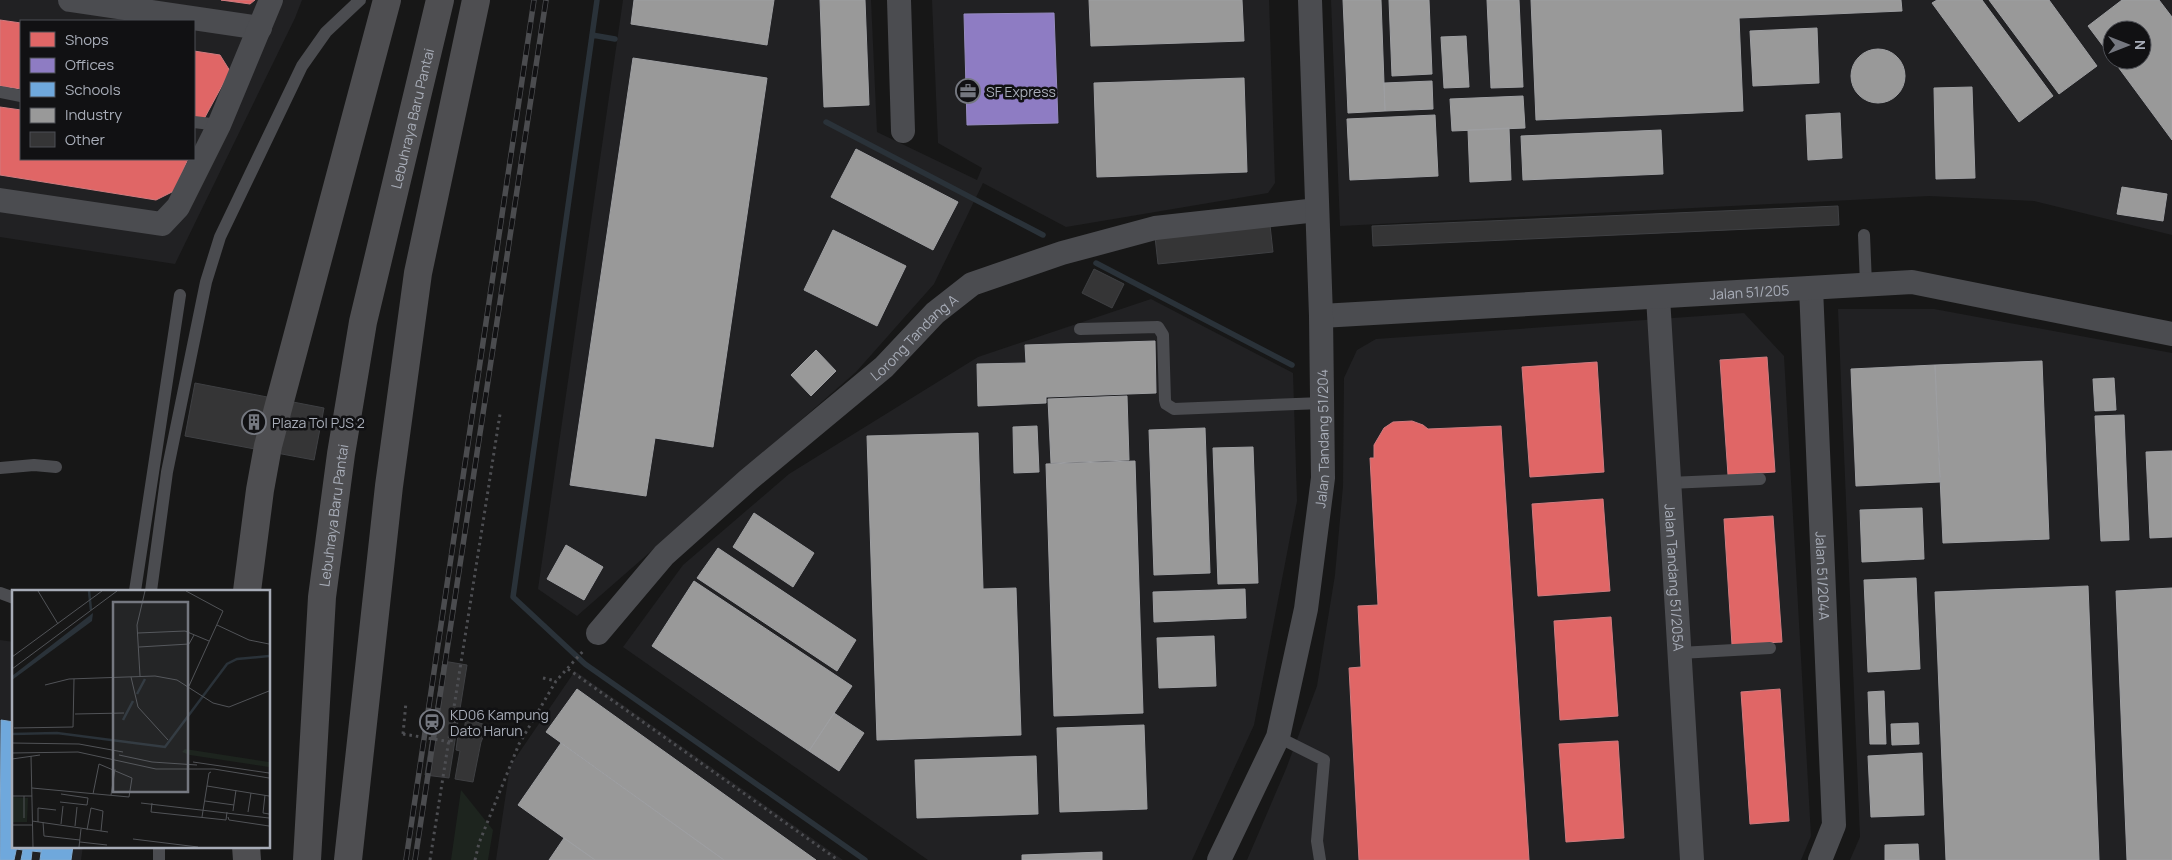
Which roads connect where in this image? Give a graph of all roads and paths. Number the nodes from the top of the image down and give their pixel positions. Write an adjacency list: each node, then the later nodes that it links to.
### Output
1 (70, 0): 9 (street)
2 (272, 0): 9 (street)
3 (360, 0): 32 (lane)
4 (387, 0): 33 (highway)
5 (440, 0): 46 (highway, Lebuhraya Baru Pantai)
6 (476, 0): 47 (highway)
7 (899, 0): 14 (street)
8 (1310, 0): 16 (street, Jalan Tandang 51/204)
9 (260, 28): 13 (street)
10 (0, 92): 11 (lane)
11 (20, 96)
12 (195, 122): 13 (lane)
13 (219, 126): 15 (street)
14 (903, 131)
15 (0, 200)
16 (1318, 210): 22 (street, Jalan Tandang 51/204); 36 (street, Lorong Tandang A)
17 (1864, 236): 18 (lane)
18 (1866, 284): 19 (street, Jalan 51/205); 24 (street, Jalan 51/205)
19 (1811, 288): 21 (street, Jalan 51/205); 54 (street, Jalan 51/204A)
20 (180, 295): 31 (lane)
21 (1658, 297): 22 (street, Jalan 51/205); 30 (street, Jalan Tandang 51/205A)
22 (1321, 316): 25 (street, Jalan Tandang 51/204)
23 (1080, 329): 25 (lane)
24 (2172, 334)
25 (1322, 403): 45 (street, Jalan Tandang 51/204)
26 (500, 414): 48 (path)
27 (56, 467): 28 (lane)
28 (0, 468)
29 (1760, 479): 30 (lane)
30 (1669, 483): 38 (street, Jalan Tandang 51/205A)
31 (135, 590)
32 (151, 590)
33 (247, 590)
34 (0, 592): 35 (lane)
35 (12, 597)
36 (598, 632)
37 (1770, 648): 38 (lane)
38 (1680, 653): 53 (street, Jalan Tandang 51/205A)
39 (574, 664): 40 (path)
40 (568, 670): 42 (path); 50 (path)
41 (543, 678): 42 (path)
42 (556, 681): 49 (path)
43 (406, 702): 44 (path, bridge)
44 (456, 709)
45 (1278, 737): 51 (street, Jalan Tandang 51/204); 52 (lane)
46 (307, 860)
47 (348, 860)
48 (430, 860)
49 (475, 860)
50 (838, 860)
51 (1219, 860)
52 (1320, 860)
53 (1692, 860)
54 (1820, 860)

